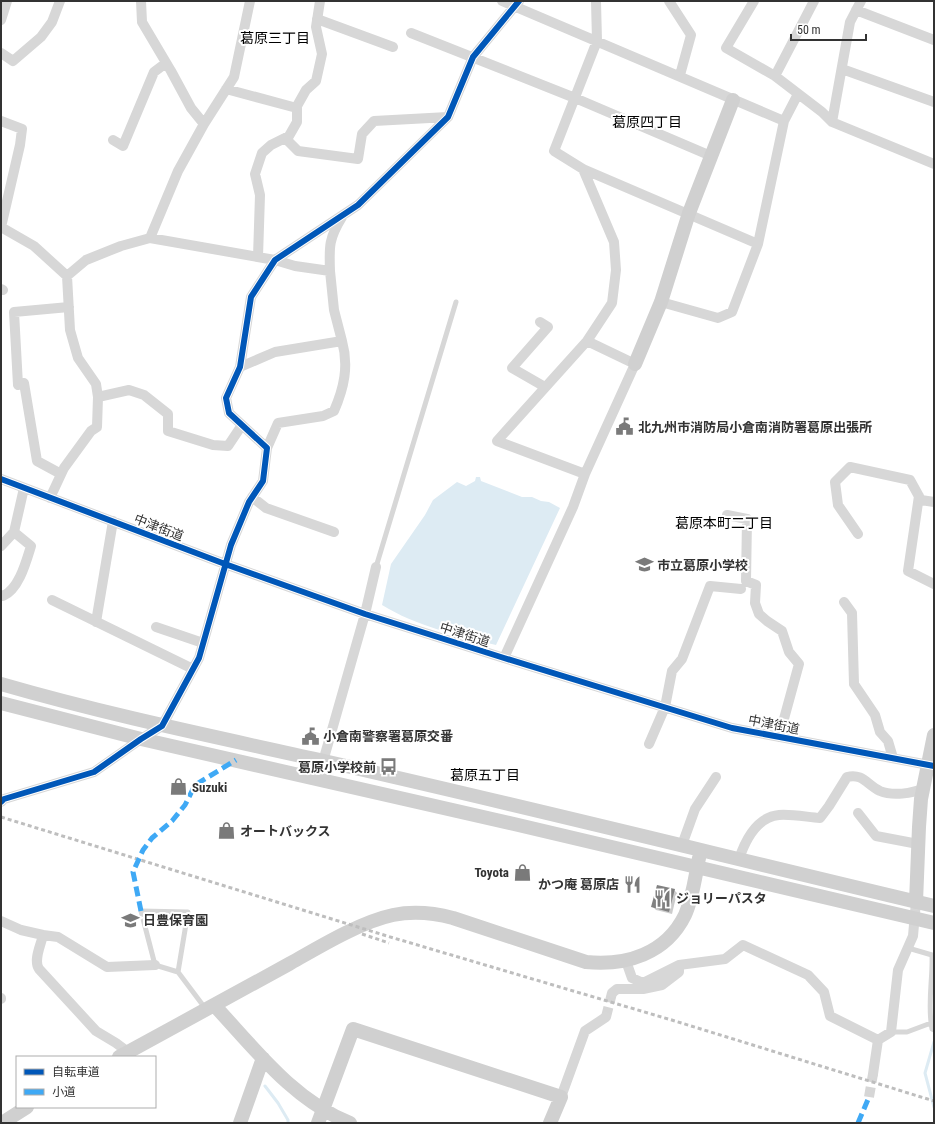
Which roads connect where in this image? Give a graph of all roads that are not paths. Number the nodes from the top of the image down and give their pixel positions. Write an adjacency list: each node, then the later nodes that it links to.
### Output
1 (7, 1): 14 (street)
2 (60, 1): 19 (street)
3 (141, 1): 21 (street)
4 (250, 1): 25 (street)
5 (320, 1): 13 (street)
6 (502, 1): 11 (street)
7 (596, 1): 17 (street)
8 (669, 1): 23 (street)
9 (754, 1): 24 (street)
10 (814, 1): 24 (street)
11 (517, 4): 17 (street); 20 (street)
12 (859, 6): 16 (street); 22 (street)
13 (317, 19): 18 (street); 36 (street)
14 (1, 20)
15 (411, 33): 20 (street)
16 (934, 40)
17 (597, 41): 23 (street); 27 (street)
18 (393, 47)
19 (1, 53)
20 (473, 57): 27 (street); 31 (street)
21 (166, 63): 35 (street); 37 (street)
22 (842, 68): 29 (street); 34 (street)
23 (680, 75): 28 (street)
24 (775, 76): 26 (street)
25 (226, 89): 30 (street); 35 (street)
26 (798, 94): 33 (street); 34 (street)
27 (575, 98): 38 (street); 40 (street)
28 (733, 100): 33 (street); 38 (street)
29 (934, 102)
30 (293, 107)
31 (448, 117): 36 (street); 42 (street)
32 (1, 121): 43 (street)
33 (784, 121): 45 (street)
34 (832, 122): 39 (street)
35 (204, 124): 44 (street)
36 (285, 138): 46 (street)
37 (113, 140)
38 (710, 156): 41 (street)
39 (934, 164)
40 (583, 169): 41 (street); 55 (street)
41 (689, 213): 45 (street); 51 (street)
42 (344, 214): 47 (street); 48 (street)
43 (1, 227): 49 (street)
44 (150, 238): 46 (street); 49 (street)
45 (758, 244): 51 (street)
46 (258, 257): 47 (street)
47 (275, 260): 48 (street); 57 (street)
48 (330, 271): 54 (street)
49 (67, 276): 52 (street)
50 (456, 302): 77 (lane)
51 (661, 302): 56 (street)
52 (69, 307): 59 (street); 62 (street)
53 (540, 322): 58 (street)
54 (342, 341): 57 (street); 61 (street)
55 (586, 341): 56 (street); 58 (street)
56 (635, 364): 63 (street)
57 (240, 367): 60 (street)
58 (545, 388): 63 (street)
59 (98, 397): 60 (street); 62 (street)
60 (242, 425): 61 (street)
61 (267, 448): 67 (street)
62 (61, 474): 68 (street)
63 (585, 474): 87 (street)
64 (1, 479): 65 (street, 中津街道)
65 (24, 488): 68 (street, 中津街道); 72 (street)
66 (919, 496): 69 (street); 74 (street); 78 (street)
67 (252, 497): 73 (street); 76 (street)
68 (50, 498): 71 (street, 中津街道)
69 (934, 502)
70 (727, 515): 94 (street)
71 (113, 521): 76 (street, 中津街道); 84 (street)
72 (14, 532): 75 (street); 80 (street)
73 (334, 532)
74 (858, 534)
75 (1, 546)
76 (225, 564): 83 (street, 中津街道); 86 (street)
77 (376, 567): 83 (street)
78 (934, 584)
79 (741, 589): 91 (street)
80 (1, 595)
81 (52, 600): 84 (street)
82 (844, 602): 97 (street)
83 (365, 614): 87 (street, 中津街道); 98 (street)
84 (96, 622): 88 (street)
85 (156, 627): 86 (street)
86 (203, 643): 88 (street)
87 (504, 658): 91 (street, 中津街道)
88 (193, 670): 92 (street)
89 (1, 684): 92 (street)
90 (1, 703): 95 (street)
91 (665, 707): 94 (street, 中津街道); 96 (street)
92 (162, 726): 95 (street); 98 (street)
93 (934, 735): 99 (street)
94 (779, 737): 97 (street, 中津街道)
95 (141, 739): 101 (street); 103 (street)
96 (649, 744)
97 (893, 758): 99 (street, 中津街道)
98 (324, 761): 101 (street); 106 (street)
99 (931, 766): 102 (street)
100 (716, 777): 106 (street)
101 (318, 779): 109 (street)
102 (924, 788): 105 (street); 108 (street)
103 (1, 802)
104 (858, 813): 105 (street)
105 (918, 844): 110 (street)
106 (682, 845): 107 (street)
107 (701, 850): 108 (street); 109 (street)
108 (739, 859): 110 (street)
109 (698, 867): 112 (street); 117 (street)
110 (916, 902): 111 (street); 112 (street)
111 (934, 906)
112 (914, 918): 114 (street); 116 (street)
113 (1, 921): 115 (street)
114 (934, 923)
115 (44, 935): 119 (street); 128 (street)
116 (908, 948): 124 (lane); 126 (street)
117 (626, 961): 118 (street); 122 (street)
118 (679, 964): 121 (street); 127 (street)
119 (155, 965): 120 (lane); 120 (lane)
120 (178, 972): 122 (lane)
121 (612, 993)
122 (210, 1007): 128 (street); 129 (street)
123 (606, 1017): 131 (street)
124 (931, 1023): 125 (lane); 126 (lane)
125 (933, 1030)
126 (891, 1032): 127 (street)
127 (878, 1040): 130 (street)
128 (123, 1055)
129 (263, 1058): 133 (street); 135 (street)
130 (873, 1074)
131 (561, 1097): 133 (street); 137 (street)
132 (25, 1108): 134 (street)
133 (321, 1117): 136 (street)
134 (2, 1123)
135 (240, 1123)
136 (350, 1123)
137 (550, 1123)

